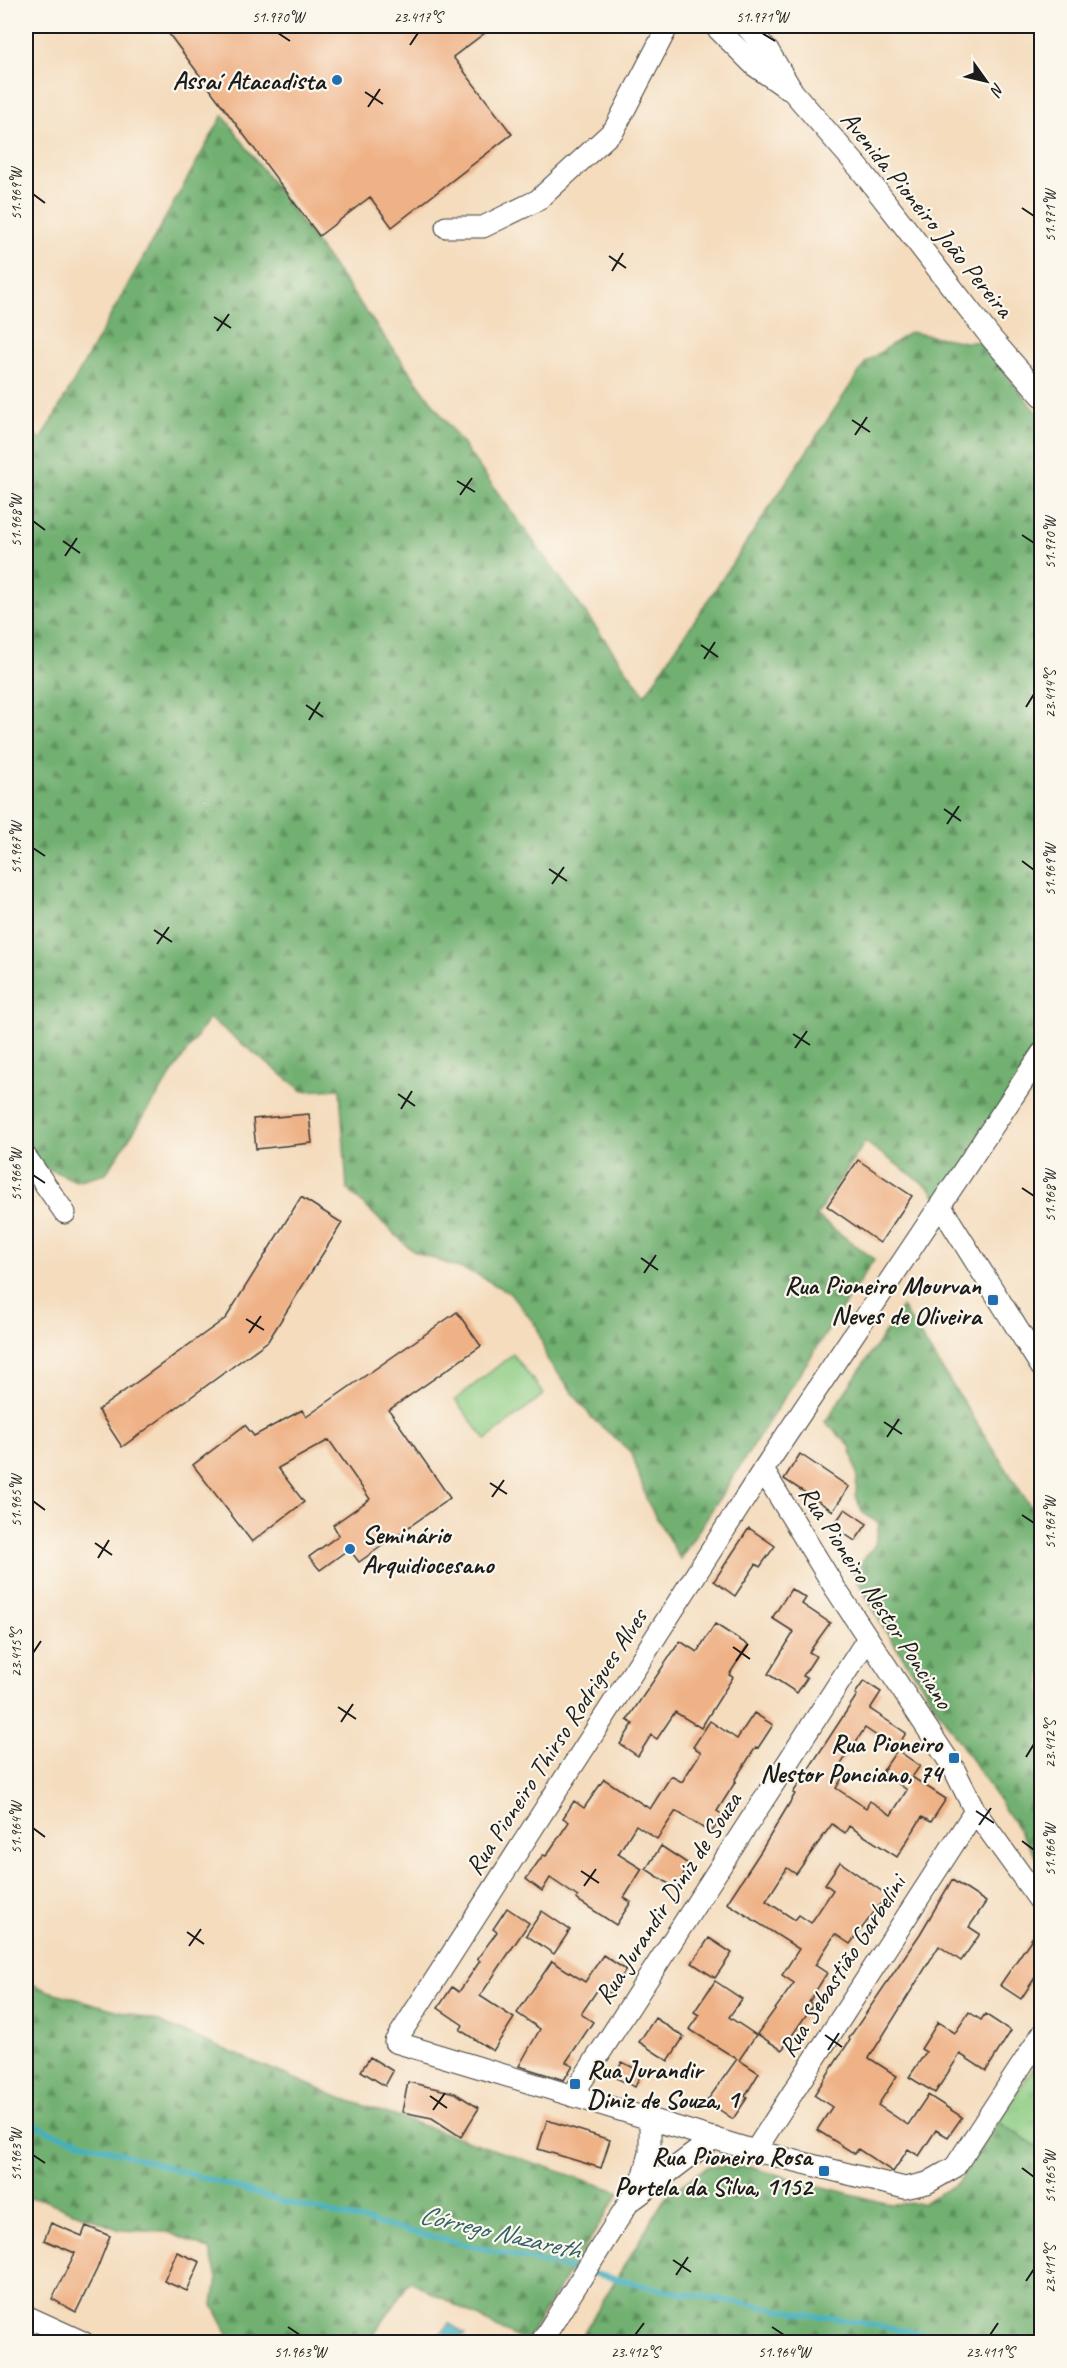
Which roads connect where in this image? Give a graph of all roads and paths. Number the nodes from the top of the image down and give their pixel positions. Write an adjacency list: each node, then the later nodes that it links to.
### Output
1 (668, 26): 5 (street)
2 (715, 26): 4 (street, Avenida Pioneiro João Pereira)
3 (746, 26): 4 (street, Avenida Pioneiro João Pereira)
4 (794, 92): 6 (street, Avenida Pioneiro João Pereira)
5 (446, 227)
6 (1041, 396)
7 (1041, 1053): 9 (street, Rua Pioneiro Thirso Rodrigues Alves)
8 (26, 1157): 10 (street)
9 (940, 1205): 11 (street); 12 (street, Rua Pioneiro Thirso Rodrigues Alves)
10 (64, 1213)
11 (1041, 1368)
12 (763, 1470): 13 (street, Rua Pioneiro Nestor Ponciano); 17 (street, Rua Pioneiro Thirso Rodrigues Alves)
13 (868, 1638): 14 (street, Rua Pioneiro Nestor Ponciano); 17 (street, Rua Jurandir Diniz de Souza)
14 (975, 1811): 15 (street, Rua Pioneiro Nestor Ponciano); 20 (street, Rua Sebastião Garbelini)
15 (1041, 1904)
16 (1041, 2034): 20 (street)
17 (572, 2096): 18 (street)
18 (650, 2118): 19 (street); 21 (street)
19 (714, 2138): 20 (street); 21 (street)
20 (755, 2151)
21 (629, 2202): 24 (street)
22 (26, 2316): 23 (street)
23 (83, 2343)
24 (541, 2343)

